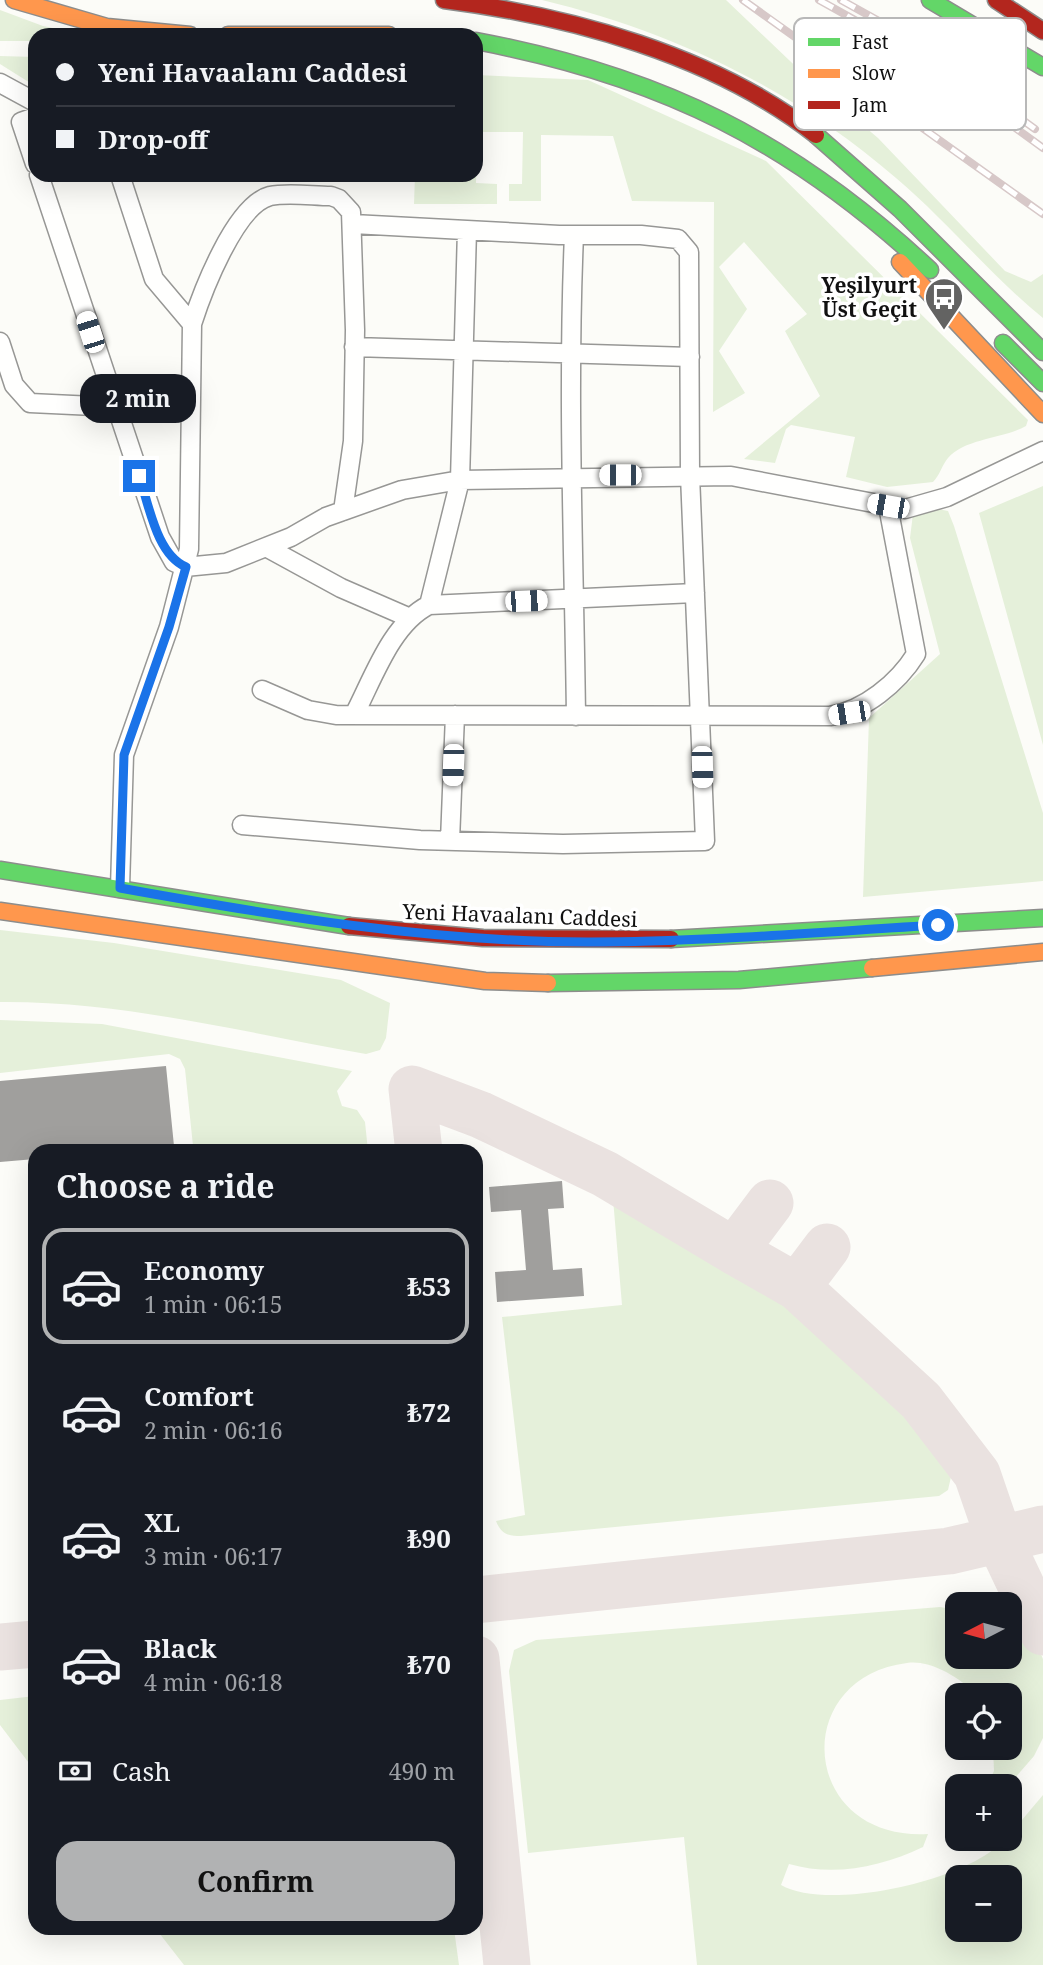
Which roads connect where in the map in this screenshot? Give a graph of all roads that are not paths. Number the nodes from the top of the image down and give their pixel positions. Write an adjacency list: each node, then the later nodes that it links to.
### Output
1 (14, 0): 8 (main road)
2 (444, 0): 16 (main road)
3 (930, 0): 5 (main road)
4 (996, 0): 6 (main road)
5 (960, 18)
6 (1023, 18)
7 (1026, 20): 9 (main road)
8 (117, 28)
9 (1043, 31)
10 (483, 42): 22 (main road)
11 (1026, 57): 12 (main road)
12 (1043, 67)
13 (0, 83): 14 (street)
14 (28, 98)
15 (28, 120): 18 (street)
16 (794, 122)
17 (805, 130): 19 (main road)
18 (28, 143)
19 (850, 162): 27 (main road); 33 (main road)
20 (40, 182): 37 (street)
21 (122, 182): 28 (street)
22 (844, 196): 26 (main road); 38 (main road)
23 (353, 224): 24 (street); 28 (street); 31 (street)
24 (467, 230): 25 (street); 32 (street)
25 (574, 235): 34 (street); 35 (street)
26 (941, 281)
27 (1008, 293)
28 (192, 324): 46 (street)
29 (995, 335): 36 (main road)
30 (0, 342): 37 (street)
31 (354, 346): 32 (street); 44 (street)
32 (464, 350): 34 (street); 42 (street)
33 (1043, 352)
34 (568, 354): 35 (street); 41 (street)
35 (690, 357): 40 (street)
36 (1043, 383)
37 (117, 411): 46 (street)
38 (1043, 414)
39 (1043, 451): 43 (street)
40 (690, 475): 41 (street); 43 (street); 47 (street)
41 (573, 476): 42 (street); 48 (street)
42 (460, 480): 44 (street); 49 (street)
43 (888, 506): 55 (street)
44 (343, 511): 45 (street)
45 (267, 547): 46 (street); 50 (street)
46 (186, 567): 59 (street)
47 (695, 593): 48 (street); 55 (street)
48 (575, 599): 49 (street); 54 (street)
49 (429, 605): 50 (street)
50 (410, 618): 52 (street)
51 (262, 690): 52 (street)
52 (354, 715): 53 (street)
53 (455, 715): 54 (street); 57 (street)
54 (576, 716): 55 (street)
55 (700, 718): 57 (street)
56 (242, 825): 57 (street)
57 (450, 841)
58 (0, 870): 59 (main road, Yeni Havaalanı Caddesi)
59 (118, 907): 60 (main road, Yeni Havaalanı Caddesi); 61 (main road, Yeni Havaalanı Caddesi); 62 (main road, Yeni Havaalanı Caddesi)
60 (0, 911)
61 (1043, 918)
62 (1043, 953)

